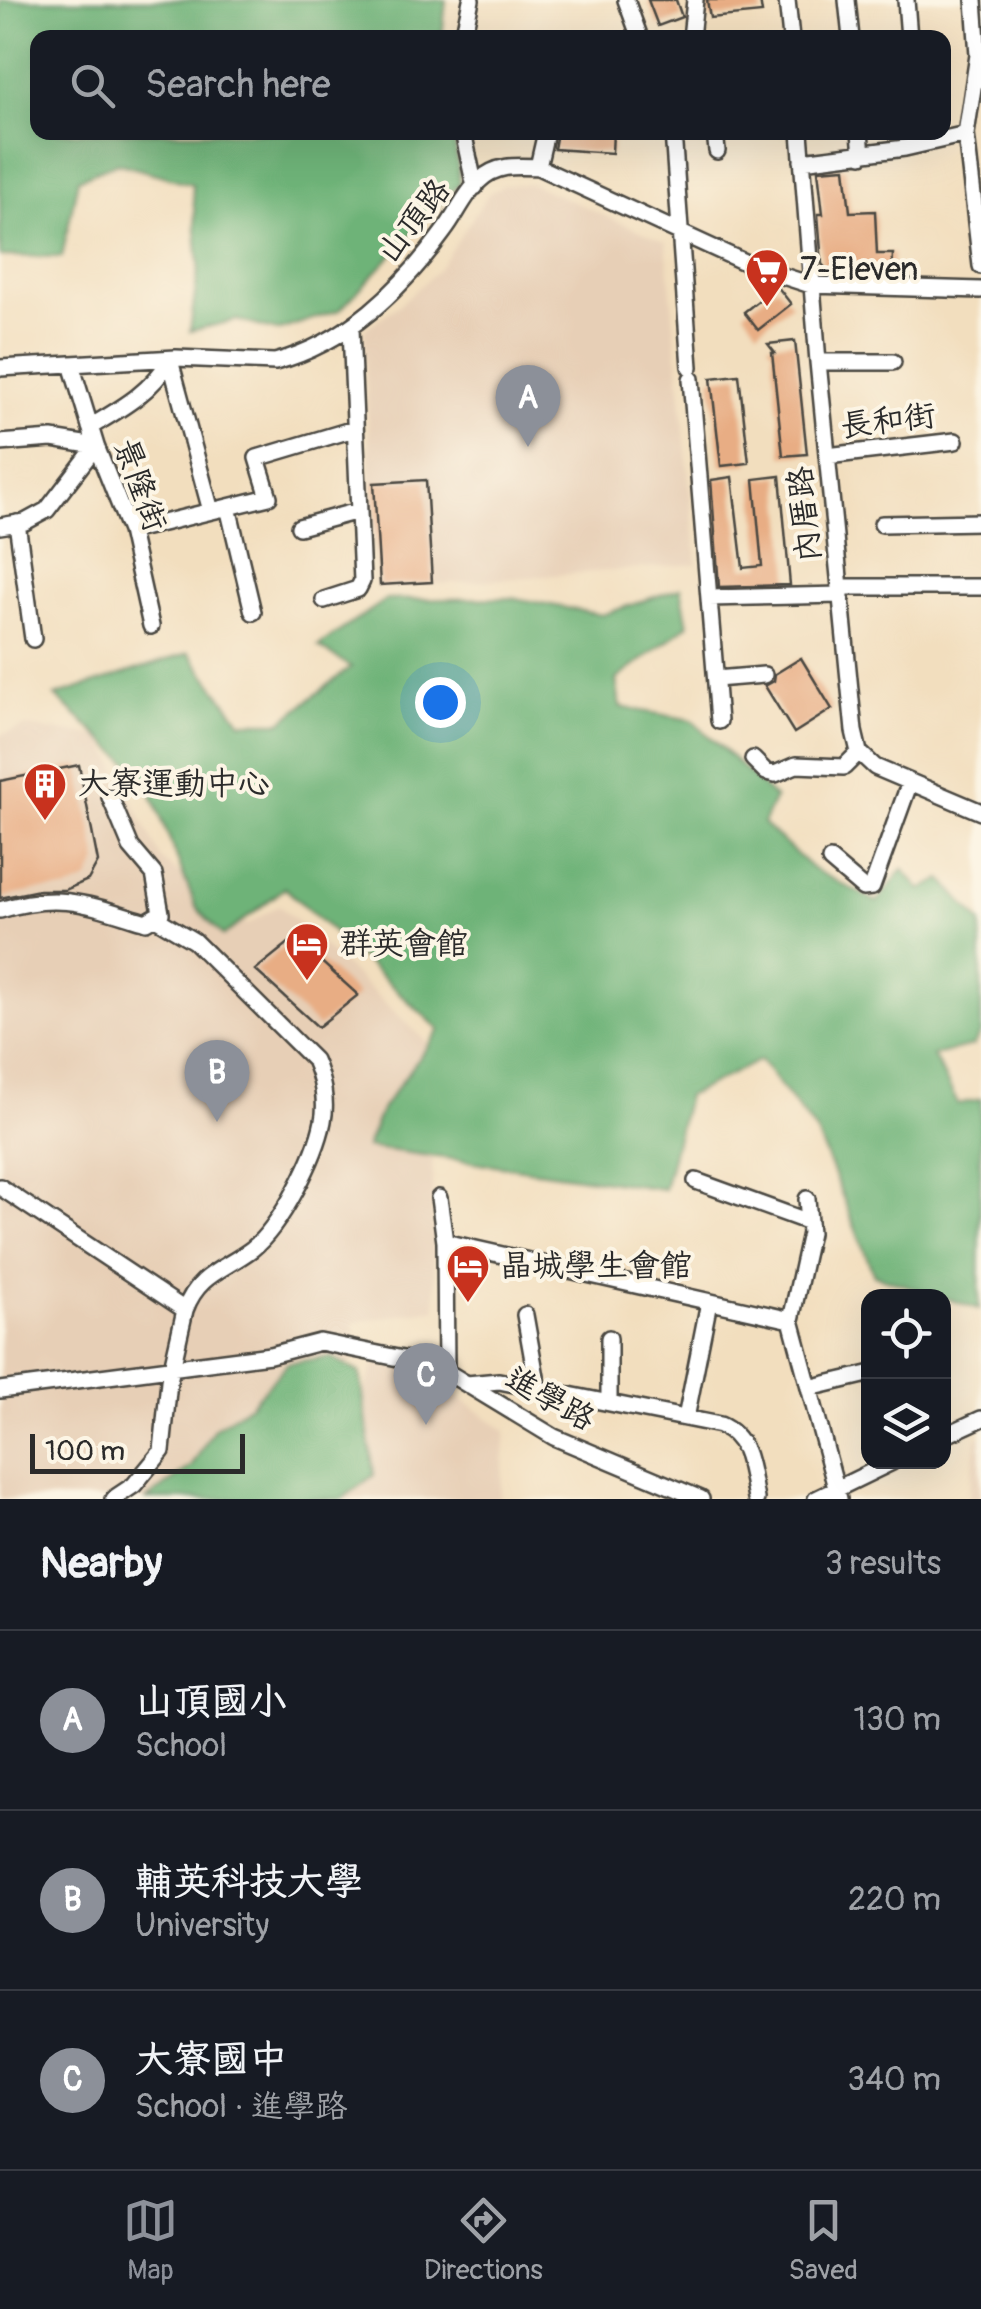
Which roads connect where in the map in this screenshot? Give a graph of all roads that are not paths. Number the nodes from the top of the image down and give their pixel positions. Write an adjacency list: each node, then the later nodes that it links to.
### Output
1 (471, 0): 8 (street)
2 (626, 0): 9 (street)
3 (695, 0): 10 (street)
4 (786, 0): 11 (street)
5 (848, 0): 12 (street)
6 (906, 0): 13 (street)
7 (974, 0): 14 (street)
8 (465, 30)
9 (637, 30)
10 (692, 30)
11 (789, 30)
12 (850, 30)
13 (909, 30)
14 (966, 134): 15 (street); 27 (street)
15 (951, 135)
16 (465, 140): 28 (street)
17 (544, 140): 26 (street)
18 (674, 140): 29 (street)
19 (716, 140): 23 (street)
20 (801, 140): 25 (street, 內厝路)
21 (861, 140): 24 (street)
22 (913, 140): 24 (street)
23 (717, 151)
24 (862, 154): 25 (street)
25 (802, 161): 31 (street, 內厝路)
26 (538, 167): 28 (street, 山頂路); 29 (street)
27 (975, 171): 30 (street)
28 (474, 187): 33 (street, 山頂路)
29 (678, 231): 31 (street); 54 (street)
30 (981, 266)
31 (811, 285): 32 (street); 35 (street, 內厝路)
32 (981, 290)
33 (351, 329): 34 (street, 山頂路); 40 (street)
34 (170, 360): 37 (street, 山頂路); 39 (street); 45 (street)
35 (818, 362): 36 (street); 44 (street, 內厝路)
36 (893, 362)
37 (71, 364): 38 (street, 山頂路); 39 (street, 景隆街)
38 (0, 368)
39 (90, 427): 43 (street, 景隆街)
40 (354, 429): 45 (street); 46 (street)
41 (954, 441): 44 (street, 長和街)
42 (0, 443): 43 (street)
43 (96, 446): 49 (street); 51 (street, 景隆街)
44 (827, 456): 53 (street, 內厝路)
45 (220, 509): 51 (street); 56 (street)
46 (358, 511): 50 (street); 55 (street)
47 (981, 522): 48 (street)
48 (882, 524)
49 (8, 525): 58 (street)
50 (299, 526)
51 (130, 531): 57 (street, 景隆街)
52 (981, 586): 53 (street)
53 (841, 591): 54 (street); 62 (street, 內厝路)
54 (709, 598): 60 (street)
55 (324, 600)
56 (253, 612)
57 (152, 626)
58 (33, 640)
59 (764, 675): 60 (street)
60 (716, 679): 61 (street)
61 (720, 721)
62 (860, 752): 63 (street); 64 (street)
63 (752, 759)
64 (910, 782): 66 (street); 67 (street)
65 (110, 797): 69 (street)
66 (981, 812)
67 (830, 860)
68 (0, 910): 69 (street)
69 (156, 918): 77 (street)
70 (696, 1181): 74 (street)
71 (0, 1187): 77 (street)
72 (439, 1198): 75 (street)
73 (807, 1199): 74 (street)
74 (809, 1222): 79 (street)
75 (446, 1242): 76 (street); 82 (street)
76 (709, 1302): 79 (street); 89 (street)
77 (185, 1310): 81 (street)
78 (526, 1315): 85 (street)
79 (792, 1320): 86 (street)
80 (610, 1338): 88 (street)
81 (172, 1366): 82 (street, 進學路); 87 (street, 進學路); 94 (street)
82 (446, 1372): 84 (street, 進學路)
83 (861, 1376): 86 (street)
84 (467, 1384): 85 (street); 95 (street, 進學路)
85 (538, 1388): 88 (street)
86 (809, 1388): 93 (street)
87 (0, 1390)
88 (610, 1402): 89 (street)
89 (686, 1418): 96 (street)
90 (981, 1419): 91 (street)
91 (951, 1433)
92 (880, 1469): 93 (street)
93 (837, 1494): 97 (street)
94 (113, 1499)
95 (701, 1499)
96 (756, 1499)
97 (816, 1499)

